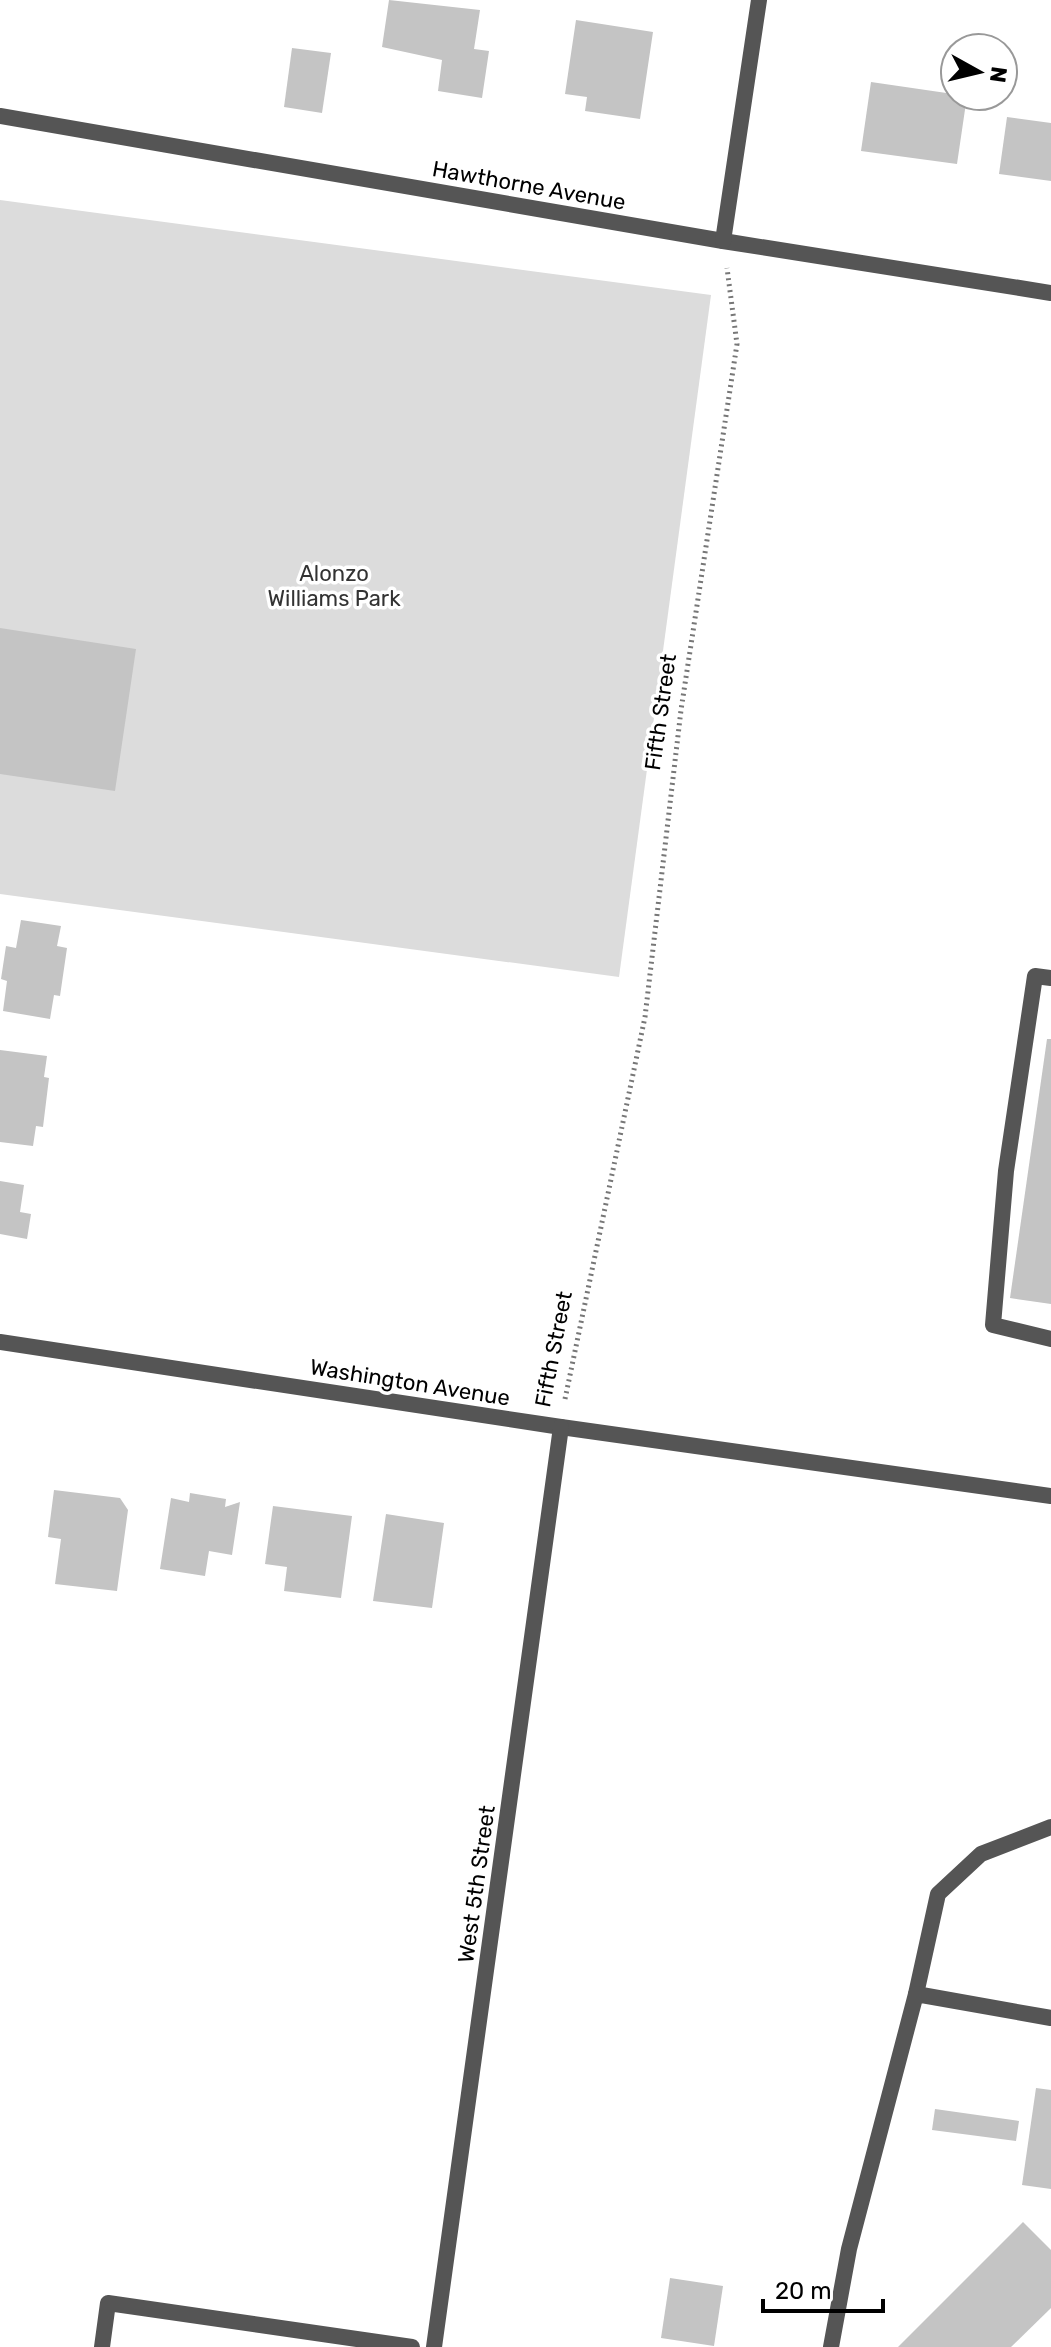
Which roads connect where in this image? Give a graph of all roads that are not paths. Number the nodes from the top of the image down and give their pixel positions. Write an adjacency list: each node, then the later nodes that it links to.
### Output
1 (759, 0): 3 (street)
2 (0, 116): 3 (street, Hawthorne Avenue)
3 (723, 241): 4 (street, Hawthorne Avenue)
4 (1051, 293)
5 (1051, 978): 6 (street)
6 (1051, 1339)
7 (0, 1342): 8 (street, Washington Avenue)
8 (561, 1427): 9 (street, Washington Avenue); 15 (street, West 5th Street)
9 (1051, 1496)
10 (1051, 1827): 11 (street)
11 (916, 1994): 12 (street); 16 (street)
12 (1051, 2018)
13 (102, 2347): 14 (street)
14 (412, 2347)
15 (434, 2347)
16 (831, 2347)

